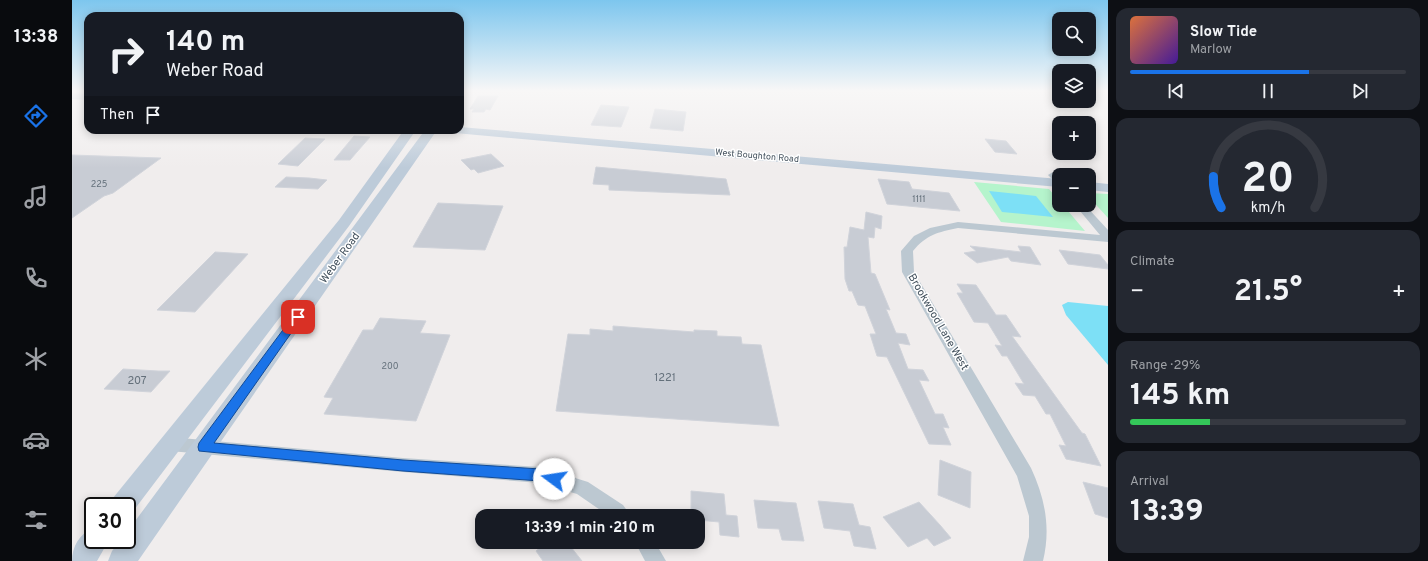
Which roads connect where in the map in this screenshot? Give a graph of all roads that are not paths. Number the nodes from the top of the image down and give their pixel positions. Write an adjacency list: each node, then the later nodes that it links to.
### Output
1 (464, 122): 5 (main road, West Boughton Road)
2 (464, 131): 6 (main road, West Boughton Road)
3 (407, 134): 12 (main road, Weber Road)
4 (428, 134): 14 (main road, Weber Road)
5 (1052, 178)
6 (1052, 179)
7 (1096, 179): 8 (main road)
8 (1108, 180)
9 (1096, 187): 10 (main road)
10 (1108, 188)
11 (1086, 212): 13 (street)
12 (344, 222): 14 (main road); 15 (main road, Weber Road)
13 (1108, 238): 24 (street, Brookwood Lane West)
14 (333, 268): 16 (main road, Weber Road)
15 (170, 444): 16 (street); 17 (main road, Weber Road)
16 (204, 447): 18 (street); 22 (main road, Weber Road)
17 (129, 497)
18 (614, 509)
19 (89, 549): 21 (main road)
20 (648, 549): 23 (street)
21 (80, 561)
22 (122, 561)
23 (656, 561)
24 (1033, 561)

